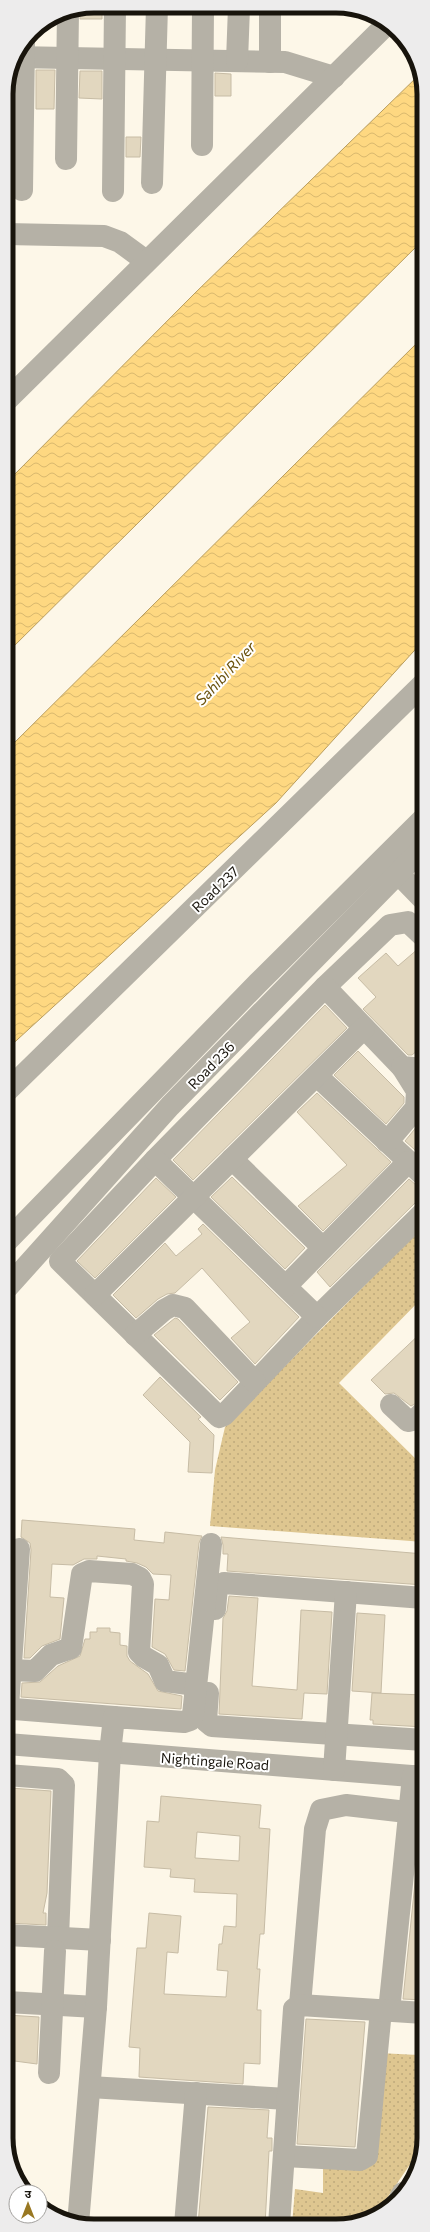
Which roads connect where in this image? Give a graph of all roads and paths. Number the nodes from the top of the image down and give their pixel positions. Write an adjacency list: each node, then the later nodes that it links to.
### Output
1 (115, 13): 11 (street)
2 (157, 13): 12 (street)
3 (203, 13): 13 (street)
4 (239, 13): 14 (street)
5 (270, 13): 15 (street)
6 (68, 17): 10 (street)
7 (383, 28): 16 (street)
8 (25, 52): 10 (street)
9 (21, 58): 20 (street)
10 (67, 58): 11 (street); 18 (street)
11 (115, 59): 12 (street); 21 (street)
12 (156, 60): 13 (street); 19 (street)
13 (203, 60): 14 (street); 17 (street)
14 (237, 61): 15 (street)
15 (270, 62): 16 (street)
16 (334, 77): 23 (street)
17 (202, 145)
18 (66, 159)
19 (152, 183)
20 (22, 190)
21 (113, 191)
22 (13, 234): 23 (street)
23 (146, 261): 24 (street)
24 (13, 388)
25 (417, 690): 36 (street, Road 237)
26 (417, 829): 28 (street)
27 (417, 852): 28 (street, Road 236)
28 (391, 865): 29 (street); 43 (street); 45 (street, Road 236)
29 (417, 892)
30 (417, 930): 31 (street)
31 (325, 987): 32 (street); 39 (street)
32 (364, 1028): 33 (street); 35 (street)
33 (402, 1067): 34 (street); 37 (street)
34 (417, 1068)
35 (317, 1076): 37 (street); 38 (street)
36 (13, 1085)
37 (387, 1142): 40 (street)
38 (232, 1159): 41 (street); 44 (street)
39 (155, 1160): 41 (street); 47 (street)
40 (416, 1169): 44 (street)
41 (194, 1196): 46 (street); 47 (street)
42 (417, 1219): 48 (street)
43 (13, 1235)
44 (323, 1248): 46 (street)
45 (13, 1281)
46 (286, 1286): 48 (street)
47 (94, 1295): 49 (street)
48 (317, 1317): 50 (street)
49 (135, 1335): 50 (street); 50 (street)
50 (255, 1382)
51 (391, 1404): 52 (street)
52 (417, 1418)
53 (212, 1544): 59 (street)
54 (19, 1549): 57 (street)
55 (346, 1592): 56 (street); 62 (street); 62 (street)
56 (417, 1597)
57 (13, 1630)
58 (13, 1670): 59 (street)
59 (196, 1685): 61 (street)
60 (13, 1709): 61 (street)
61 (114, 1716): 65 (street)
62 (337, 1733): 63 (street); 66 (street)
63 (417, 1739)
64 (13, 1745): 65 (street, Nightingale Road)
65 (110, 1753): 66 (street, Nightingale Road); 72 (street)
66 (334, 1770): 68 (street, Nightingale Road)
67 (13, 1775): 73 (street)
68 (417, 1777)
69 (417, 1795): 70 (street)
70 (416, 1813): 76 (street); 78 (street)
71 (13, 1936): 73 (street)
72 (100, 1940): 73 (street); 77 (street)
73 (57, 1944): 75 (street)
74 (13, 2002): 75 (street)
75 (52, 2004): 77 (street); 80 (street)
76 (300, 2005): 78 (street); 83 (street)
77 (96, 2007): 81 (street)
78 (385, 2011): 79 (street); 84 (street)
79 (417, 2013)
80 (49, 2073)
81 (90, 2087): 82 (street); 85 (street)
82 (196, 2093): 83 (street); 86 (street)
83 (287, 2099): 84 (street)
84 (284, 2156): 87 (street)
85 (79, 2217)
86 (186, 2219)
87 (280, 2219)

